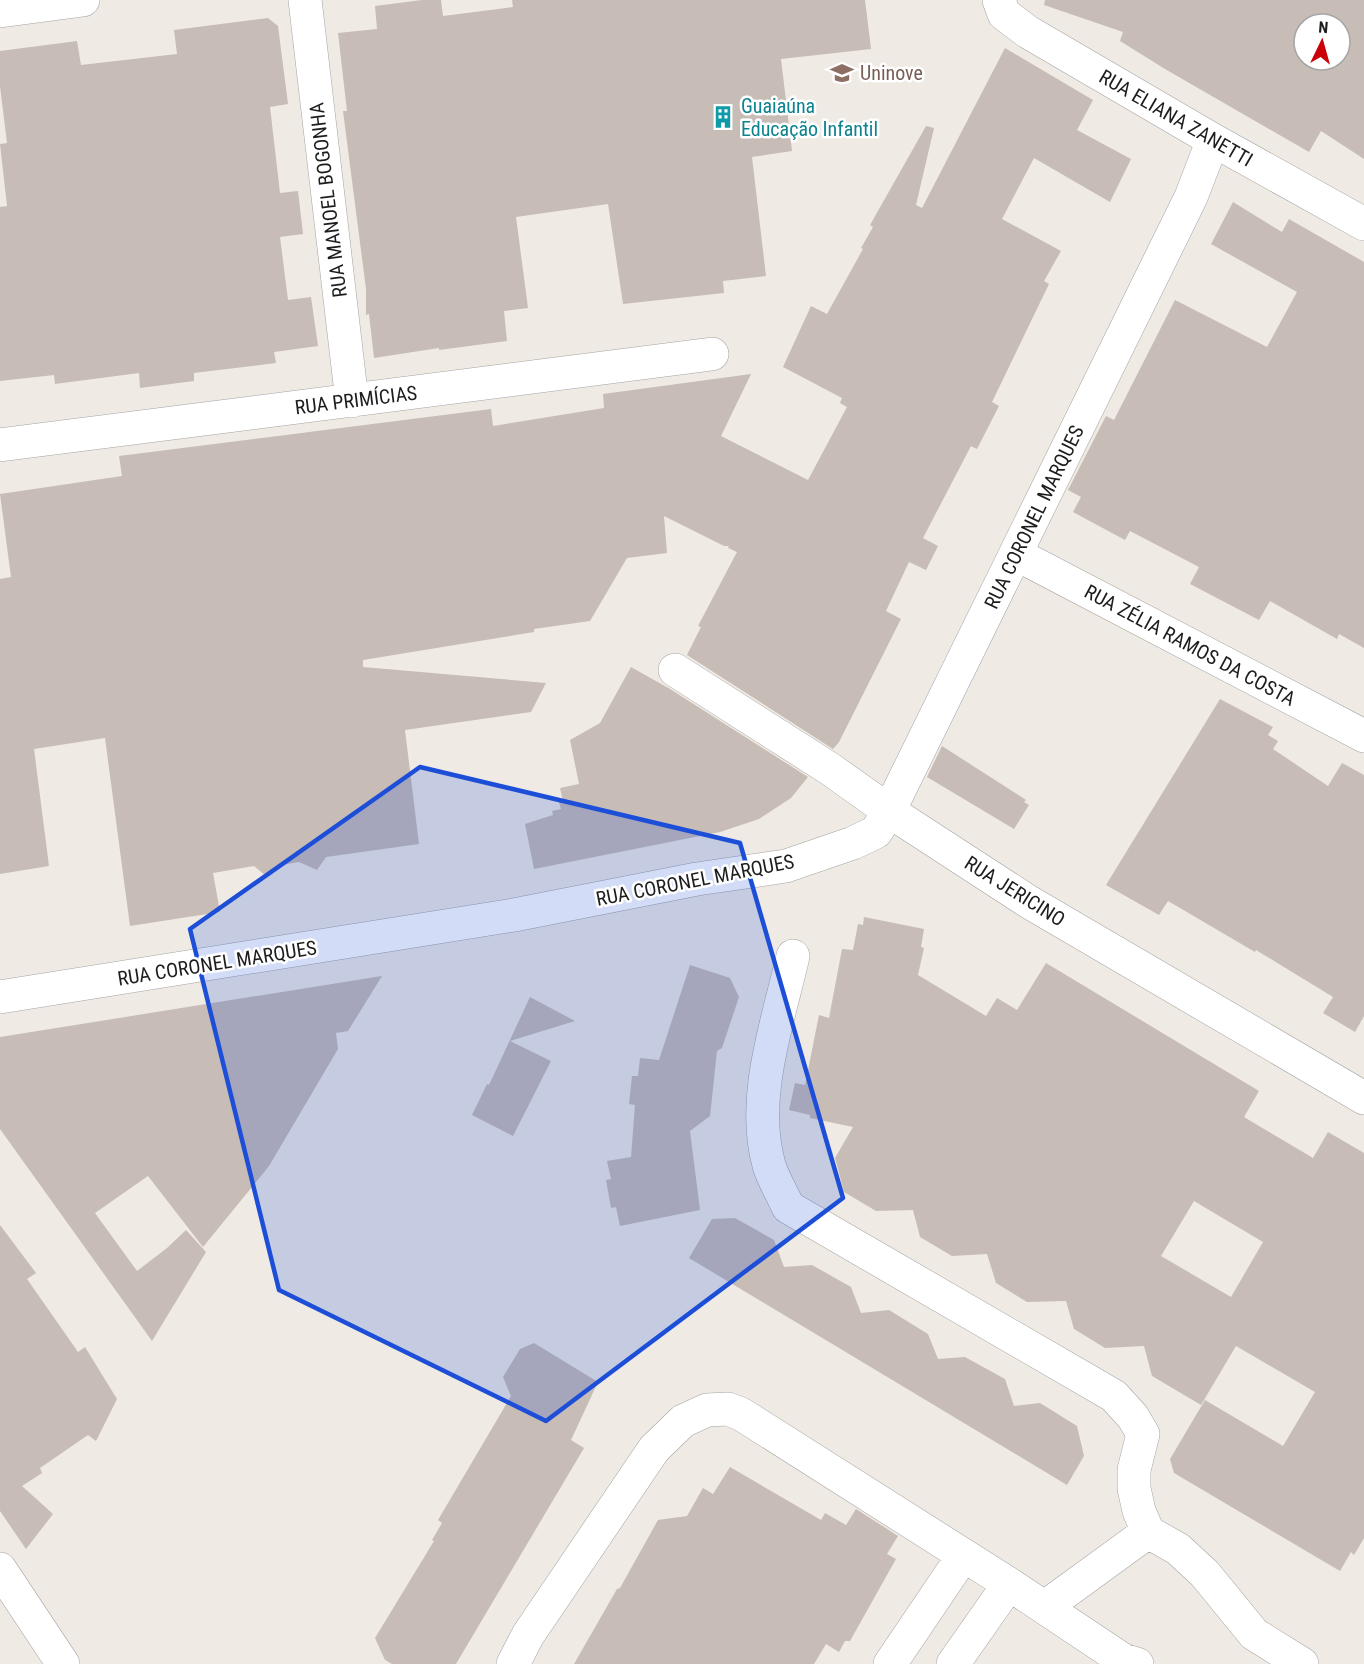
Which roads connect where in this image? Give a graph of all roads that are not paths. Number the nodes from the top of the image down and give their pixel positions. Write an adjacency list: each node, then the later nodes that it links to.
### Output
1 (83, 0): 4 (street)
2 (305, 0): 8 (street, RUA MANOEL BOGONHA)
3 (999, 0): 5 (street, RUA ELIANA ZANETTI)
4 (0, 10)
5 (1213, 140): 6 (street, RUA ELIANA ZANETTI); 10 (street, RUA CORONEL MARQUES)
6 (1364, 224)
7 (712, 354): 8 (street, RUA PRIMÍCIAS)
8 (352, 401): 9 (street, RUA PRIMÍCIAS)
9 (0, 444)
10 (1016, 554): 12 (street, RUA ZÉLIA RAMOS DA COSTA); 13 (street, RUA CORONEL MARQUES)
11 (675, 670): 13 (street, RUA JERICINO)
12 (1364, 736)
13 (889, 811): 15 (street, RUA CORONEL MARQUES); 16 (street, RUA JERICINO)
14 (793, 957): 17 (street)
15 (0, 997)
16 (1364, 1098)
17 (1148, 1532): 21 (street); 27 (street)
18 (963, 1556): 20 (street); 23 (street); 24 (street)
19 (0, 1569): 22 (street)
20 (1009, 1584): 21 (street); 25 (street)
21 (1045, 1607): 26 (street)
22 (53, 1657)
23 (513, 1664)
24 (890, 1664)
25 (954, 1664)
26 (1137, 1664)
27 (1302, 1664)

